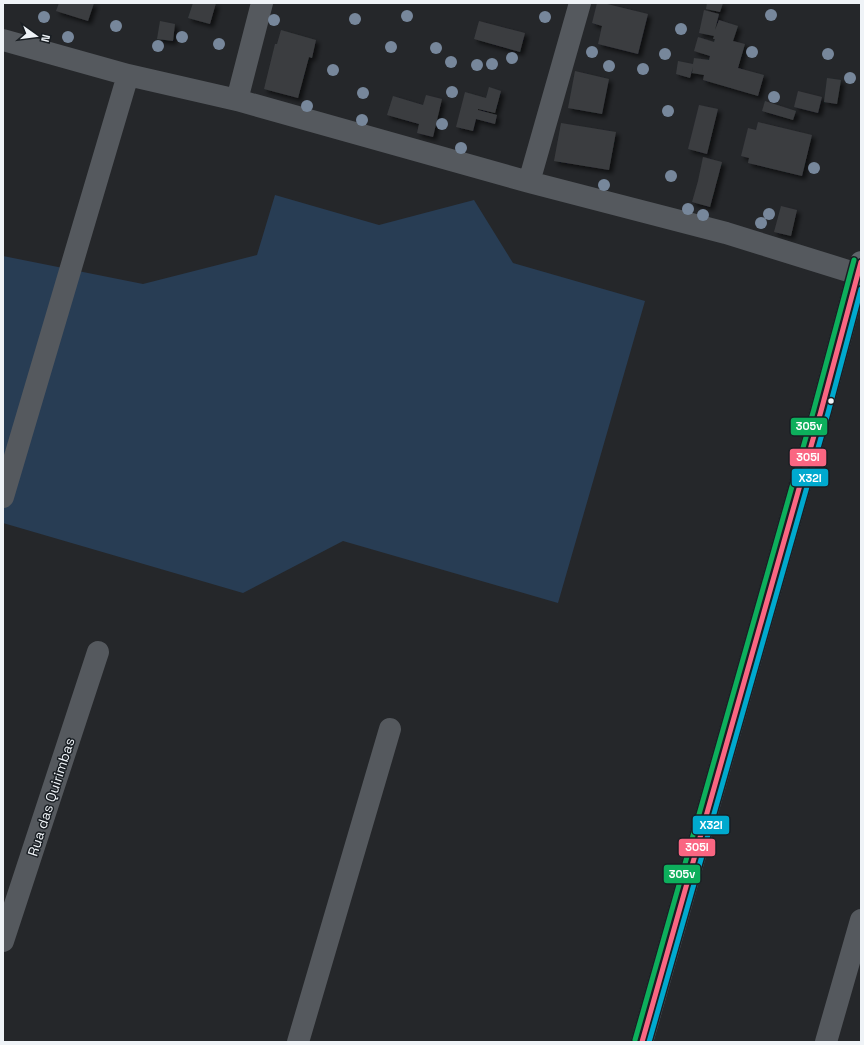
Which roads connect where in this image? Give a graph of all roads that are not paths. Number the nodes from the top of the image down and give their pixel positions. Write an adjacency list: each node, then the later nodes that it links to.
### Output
1 (262, 3): 5 (street)
2 (580, 3): 6 (street)
3 (3, 40): 4 (street)
4 (128, 75): 5 (street); 8 (street)
5 (237, 100): 6 (street)
6 (529, 182): 7 (street)
7 (860, 270): 14 (street)
8 (3, 497)
9 (98, 652): 12 (street, Rua das Quirimbas)
10 (390, 729): 13 (street)
11 (861, 920): 15 (street)
12 (3, 941)
13 (298, 1042)
14 (642, 1042)
15 (826, 1042)

